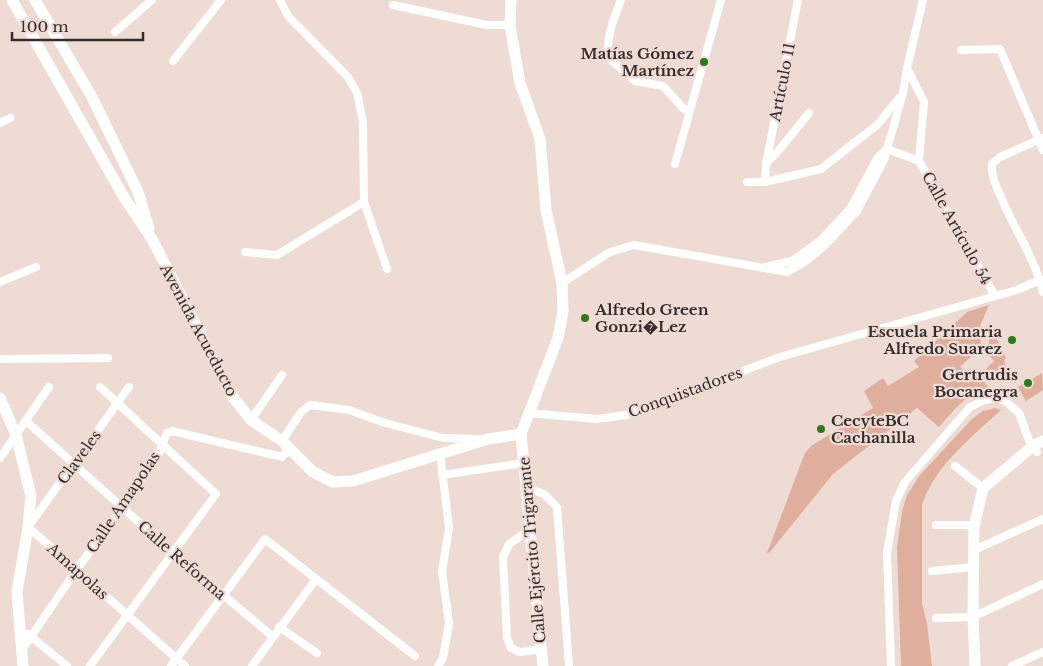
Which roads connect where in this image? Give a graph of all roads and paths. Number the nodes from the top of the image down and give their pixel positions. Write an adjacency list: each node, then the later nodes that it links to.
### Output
1 (12, 0): 31 (main road, Avenida Acueducto)
2 (35, 0): 31 (main road, Avenida Acueducto)
3 (152, 0): 13 (street)
4 (221, 0): 15 (street)
5 (280, 0): 30 (street)
6 (511, 0): 12 (main road)
7 (621, 0): 18 (street)
8 (721, 0): 18 (street)
9 (798, 0): 27 (street, Artículo 11)
10 (924, 0): 16 (street)
11 (393, 5): 12 (street)
12 (510, 25): 37 (main road)
13 (115, 32)
14 (960, 50): 22 (street)
15 (172, 61)
16 (907, 68): 17 (street); 25 (street, Calle Artículo 54)
17 (903, 93): 23 (street); 29 (street)
18 (689, 112): 26 (street)
19 (809, 113): 27 (street, Artículo 11)
20 (10, 118): 21 (street)
21 (0, 123)
22 (1041, 139): 24 (street); 35 (street)
23 (887, 150): 25 (street, Calle Artículo 54); 37 (street)
24 (1043, 150)
25 (919, 160): 39 (street, Calle Artículo 54)
26 (675, 164)
27 (766, 164): 29 (street, Artículo 11)
28 (747, 182): 29 (street)
29 (765, 182)
30 (364, 202): 32 (street); 34 (street)
31 (152, 239): 49 (main road, Avenida Acueducto)
32 (246, 252)
33 (36, 267): 36 (street)
34 (387, 269)
35 (1040, 280): 38 (street); 39 (street, Conquistadores)
36 (0, 282)
37 (562, 283): 48 (main road)
38 (1043, 292)
39 (995, 296): 48 (street, Conquistadores)
40 (108, 358): 41 (street)
41 (0, 359)
42 (282, 375): 49 (street)
43 (100, 387): 47 (street)
44 (129, 387): 47 (street, Claveles)
45 (50, 388): 50 (street)
46 (0, 398): 52 (main road)
47 (118, 402): 54 (street); 59 (street, Claveles)
48 (528, 413): 51 (main road)
49 (251, 420): 55 (main road, Avenida Acueducto)
50 (26, 421): 52 (street); 59 (street, Calle Reforma)
51 (521, 434): 53 (main road, Avenida Acueducto); 60 (main road, Calle Ejército Trigarante)
52 (16, 435): 58 (street); 69 (main road)
53 (488, 439): 55 (street); 57 (main road, Avenida Acueducto)
54 (162, 443): 55 (street, Calle Amapolas); 65 (street, Calle Amapolas); 72 (street)
55 (286, 445): 57 (main road, Avenida Acueducto)
56 (1037, 449): 64 (main road); 101 (street)
57 (440, 453): 62 (street)
58 (0, 458)
59 (74, 463): 65 (street, Calle Reforma); 69 (street, Claveles)
60 (524, 463): 62 (street); 63 (main road, Calle Ejército Trigarante)
61 (955, 466): 64 (street)
62 (442, 475): 98 (street)
63 (527, 488): 70 (main road, Calle Ejército Trigarante); 100 (street)
64 (984, 488): 68 (main road)
65 (123, 507): 72 (street, Calle Reforma); 74 (street, Calle Amapolas)
66 (1043, 520): 71 (street)
67 (936, 525): 68 (street)
68 (974, 526): 71 (main road)
69 (28, 527): 74 (street, Amapolas); 82 (main road)
70 (531, 529): 86 (main road, Calle Ejército Trigarante); 86 (street)
71 (974, 550): 73 (main road)
72 (172, 552): 78 (street, Calle Reforma); 79 (street)
73 (974, 567): 75 (street); 80 (main road)
74 (77, 569): 79 (street, Amapolas); 84 (street, Calle Amapolas)
75 (932, 571)
76 (316, 579): 78 (street); 83 (street); 90 (street)
77 (1043, 584): 80 (street)
78 (223, 596): 85 (street, Calle Reforma); 91 (street)
79 (127, 616): 91 (street, Amapolas); 94 (street)
80 (973, 617): 81 (street); 102 (main road)
81 (936, 618)
82 (19, 626): 84 (street); 87 (main road)
83 (279, 627): 85 (street); 89 (street)
84 (30, 636): 87 (street, Calle Amapolas); 93 (street)
85 (272, 636): 97 (street)
86 (542, 649): 99 (main road, Calle Ejército Trigarante)
87 (20, 652): 92 (main road)
88 (1043, 652): 103 (street)
89 (317, 653)
90 (415, 656)
91 (177, 658): 95 (street); 96 (street, Amapolas)
92 (23, 666)
93 (67, 666)
94 (90, 666)
95 (171, 666)
96 (185, 666)
97 (252, 666)
98 (438, 666)
99 (543, 666)
100 (569, 666)
101 (891, 666)
102 (976, 666)
103 (1012, 666)

